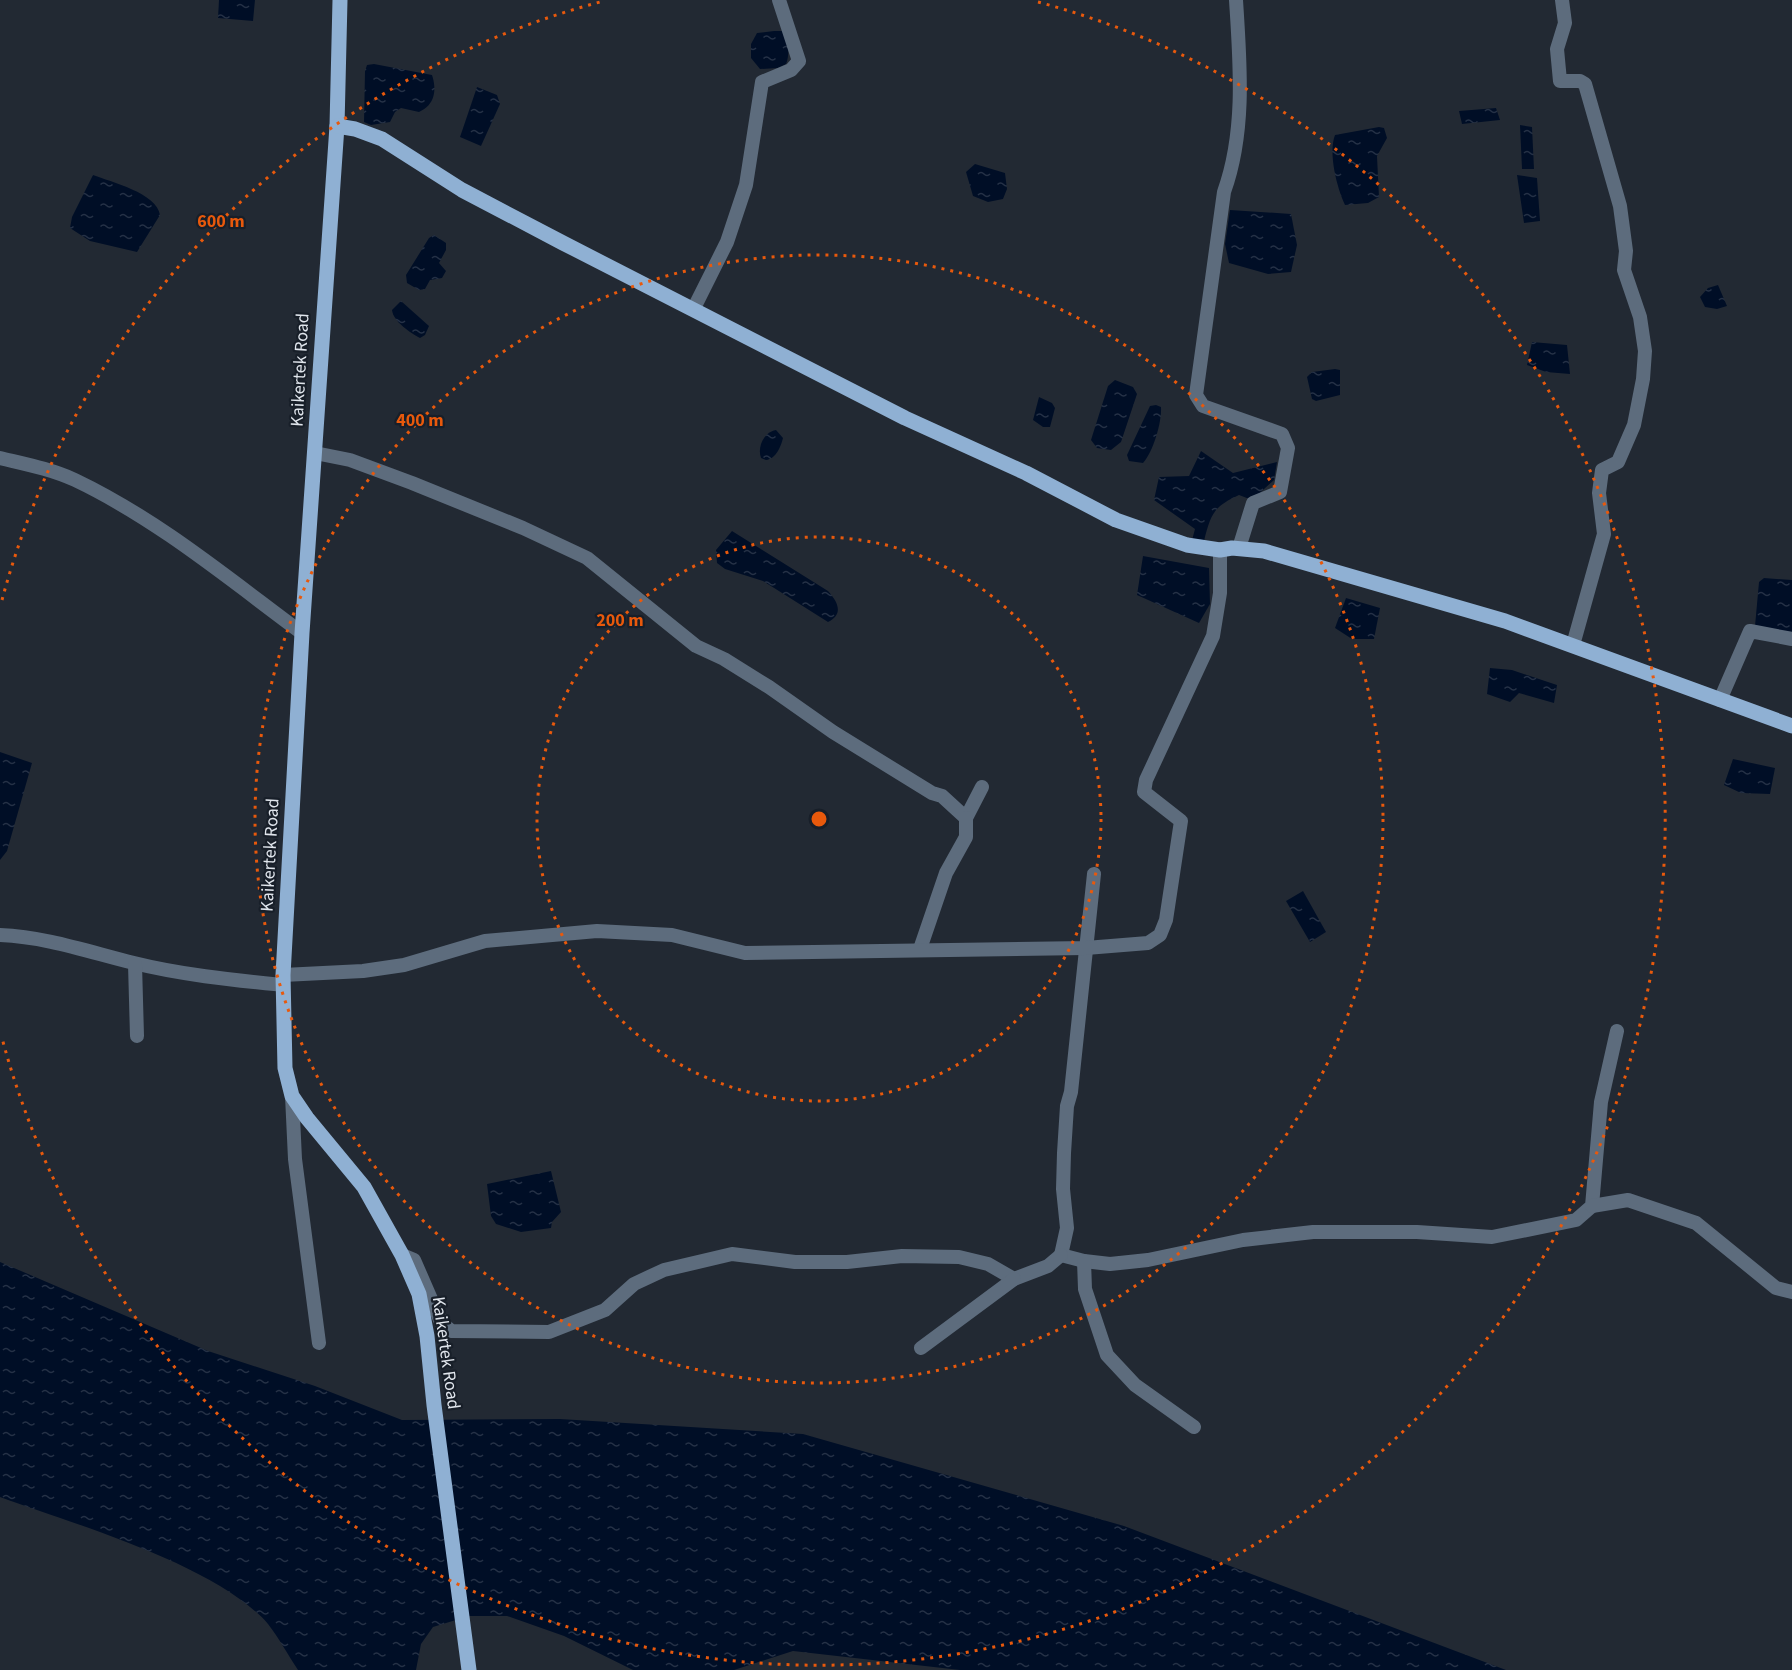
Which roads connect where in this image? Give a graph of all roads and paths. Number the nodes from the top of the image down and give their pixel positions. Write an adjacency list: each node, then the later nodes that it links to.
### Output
1 (340, 0): 5 (main road, Kaikertek Road)
2 (779, 0): 6 (street)
3 (1236, 0): 9 (street)
4 (1562, 0): 13 (street)
5 (337, 126): 6 (main road); 7 (main road, Kaikertek Road)
6 (694, 308): 10 (main road)
7 (315, 453): 11 (main road, Kaikertek Road); 17 (street)
8 (0, 458): 11 (street)
9 (1239, 548): 10 (main road); 13 (main road)
10 (1220, 550): 20 (street)
11 (302, 633): 23 (main road, Kaikertek Road)
12 (1792, 639): 14 (street)
13 (1573, 645): 14 (main road)
14 (1720, 700): 15 (main road)
15 (1792, 726)
16 (982, 787): 17 (street)
17 (966, 818): 21 (street)
18 (1095, 874): 20 (street)
19 (0, 935): 22 (street)
20 (1086, 948): 21 (street); 29 (street)
21 (920, 949): 23 (street)
22 (135, 964): 23 (street); 25 (street)
23 (283, 980): 26 (main road, Kaikertek Road)
24 (1617, 1030): 27 (street)
25 (137, 1036)
26 (292, 1096): 28 (main road, Kaikertek Road); 33 (street)
27 (1592, 1206): 30 (street); 32 (street)
28 (402, 1255): 31 (street); 36 (main road, Kaikertek Road)
29 (1061, 1255): 30 (street); 31 (street)
30 (1084, 1261): 35 (street)
31 (1014, 1279): 34 (street)
32 (1792, 1292)
33 (319, 1343)
34 (921, 1348)
35 (1194, 1427)
36 (469, 1670)

